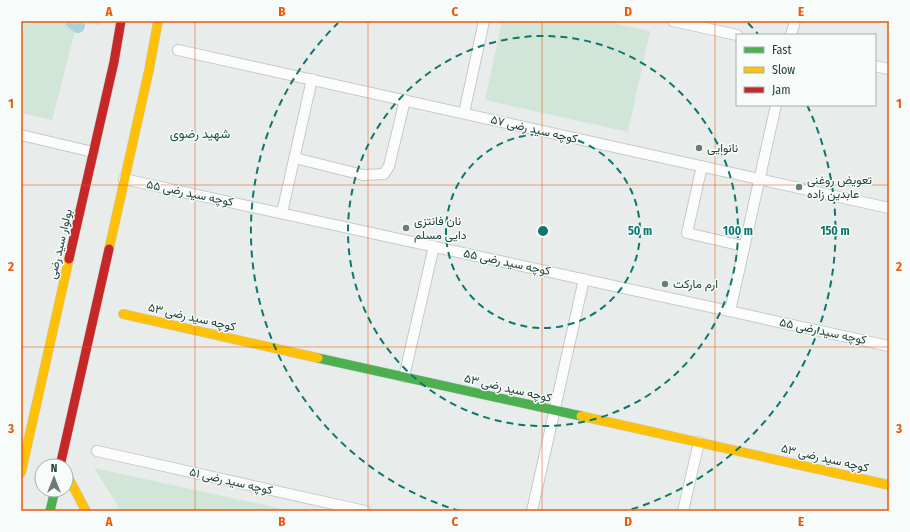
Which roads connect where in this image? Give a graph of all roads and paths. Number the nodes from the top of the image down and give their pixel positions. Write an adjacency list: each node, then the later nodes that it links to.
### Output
1 (121, 21): 16 (main road, بولوار سید رضی)
2 (158, 21): 19 (main road)
3 (484, 21): 14 (street)
4 (673, 21): 7 (street)
5 (795, 21): 6 (street)
6 (792, 34)
7 (736, 35)
8 (178, 50): 11 (street, کوچه سید رضی ۵۷)
9 (876, 66): 10 (street)
10 (889, 69)
11 (312, 79): 12 (street, کوچه سید رضی ۵۷); 17 (street)
12 (405, 100): 14 (street, کوچه سید رضی ۵۷); 17 (street)
13 (776, 106): 20 (street)
14 (464, 113): 18 (street, کوچه سید رضی ۵۷)
15 (21, 135): 16 (street)
16 (93, 152): 31 (main road, بولوار سید رضی)
17 (295, 158): 22 (street)
18 (702, 166): 20 (street, کوچه سید رضی ۵۷); 24 (street)
19 (124, 179): 22 (street, کوچه سید رضی ۵۵); 35 (main road)
20 (759, 179): 21 (street, کوچه سید رضی ۵۷); 24 (street)
21 (889, 208)
22 (282, 213): 23 (street, کوچه سید رضی ۵۵)
23 (434, 246): 25 (street, کوچه سید رضی ۵۵); 29 (street)
24 (743, 246): 26 (street)
25 (584, 279): 26 (street, کوچه سید رضی ۵۵); 30 (street)
26 (730, 311): 28 (street, کوچه سید رضی ۵۵)
27 (123, 314): 29 (main road, کوچه سید رضی ۵۳)
28 (889, 346)
29 (404, 377): 30 (main road, کوچه سید رضی ۵۳)
30 (554, 410): 32 (main road, کوچه سید رضی ۵۳); 43 (street)
31 (29, 436): 33 (main road); 36 (main road, بولوار سید رضی)
32 (698, 442): 37 (main road, کوچه سید رضی ۵۳); 44 (street)
33 (21, 445)
34 (97, 451): 42 (street, کوچه سید رضی ۵۱)
35 (62, 458)
36 (21, 473)
37 (889, 485)
38 (74, 491): 41 (main road)
39 (53, 498): 40 (main road)
40 (50, 511)
41 (86, 511)
42 (366, 511)
43 (532, 511)
44 (683, 511)

